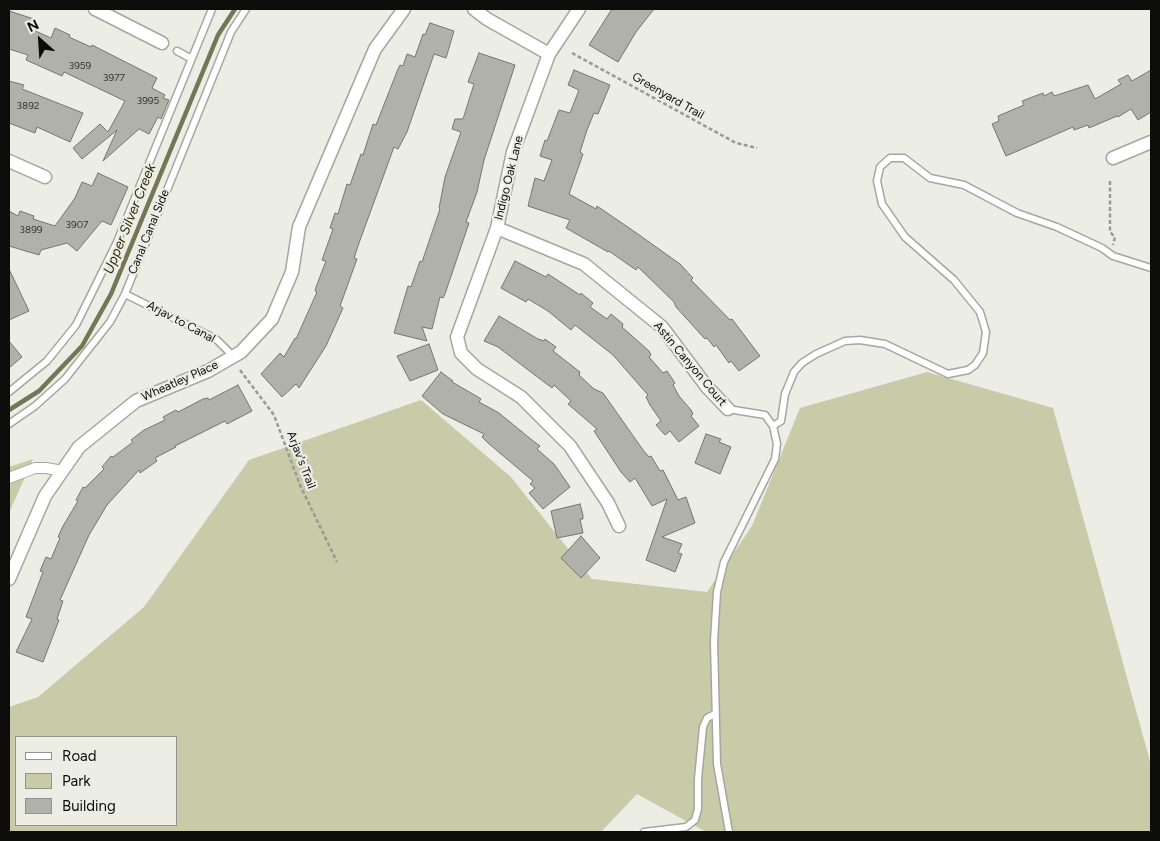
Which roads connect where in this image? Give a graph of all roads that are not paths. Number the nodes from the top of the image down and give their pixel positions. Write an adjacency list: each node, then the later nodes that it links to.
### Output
1 (95, 9): 7 (street)
2 (212, 9): 10 (lane)
3 (246, 9): 17 (lane, Canal Canal Side)
4 (404, 9): 18 (street, Wheatley Place)
5 (474, 9): 9 (street)
6 (579, 9): 9 (street, Indigo Oak Lane)
7 (162, 43)
8 (177, 51): 10 (lane)
9 (549, 54): 15 (street, Indigo Oak Lane)
10 (190, 58): 19 (lane)
11 (1151, 142): 12 (street)
12 (1113, 158)
13 (9, 161): 14 (street)
14 (45, 177)
15 (497, 228): 20 (street, Astin Canyon Court); 25 (street, Indigo Oak Lane)
16 (1151, 268): 22 (lane)
17 (125, 294): 18 (lane, Arjav to Canal); 21 (lane, Canal Canal Side)
18 (233, 356): 23 (street, Wheatley Place)
19 (9, 392)
20 (728, 410): 22 (lane)
21 (9, 424)
22 (773, 426): 27 (lane)
23 (62, 471): 24 (street); 26 (street, Wheatley Place)
24 (9, 478)
25 (619, 526)
26 (9, 580)
27 (715, 714): 28 (lane); 29 (lane)
28 (644, 832)
29 (729, 832)

